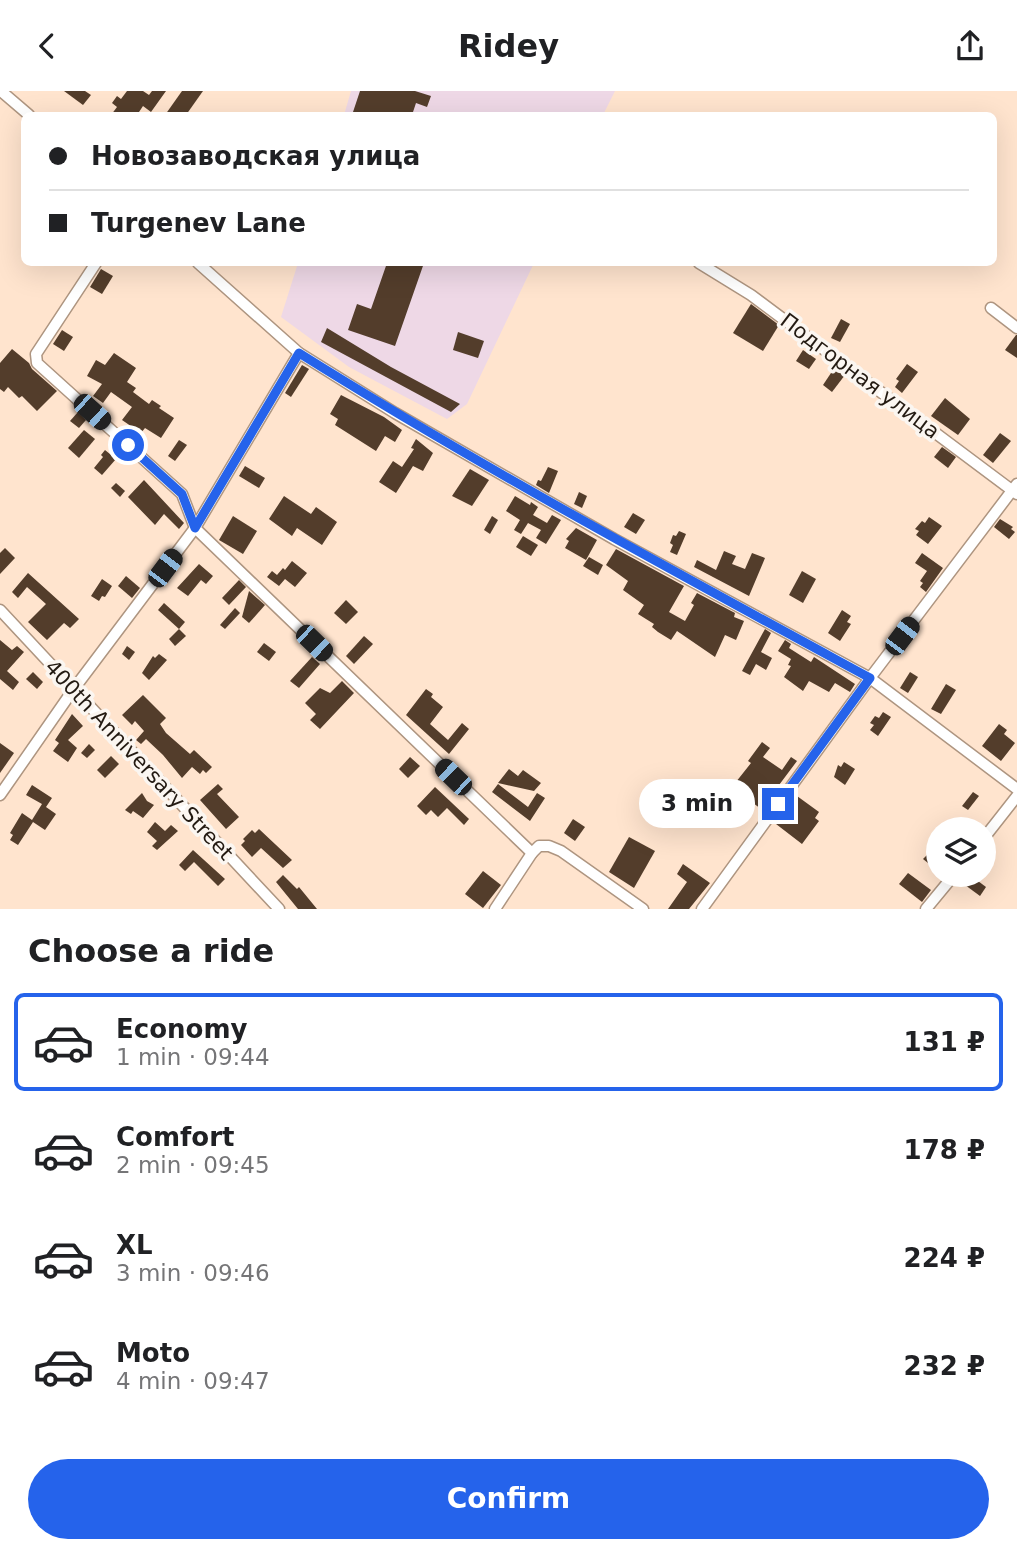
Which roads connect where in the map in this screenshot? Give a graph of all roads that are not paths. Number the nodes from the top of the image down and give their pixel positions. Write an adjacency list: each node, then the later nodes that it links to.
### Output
1 (1, 91): 2 (street)
2 (26, 112)
3 (94, 266): 10 (street)
4 (201, 266): 8 (street)
5 (704, 266): 9 (street, Подгорная улица)
6 (991, 308): 7 (street)
7 (1017, 328)
8 (299, 353): 10 (street); 12 (street)
9 (1015, 490): 12 (street)
10 (195, 528): 13 (street); 18 (street)
11 (0, 610): 13 (street, 400th Anniversary Street)
12 (870, 678): 14 (street); 23 (street)
13 (73, 690): 15 (street); 20 (street, 400th Anniversary Street)
14 (1017, 789)
15 (0, 795)
16 (1017, 796): 17 (street)
17 (996, 823)
18 (533, 853): 21 (street); 22 (street)
19 (944, 887): 24 (street)
20 (279, 909)
21 (495, 909)
22 (642, 909)
23 (702, 909)
24 (926, 909)

